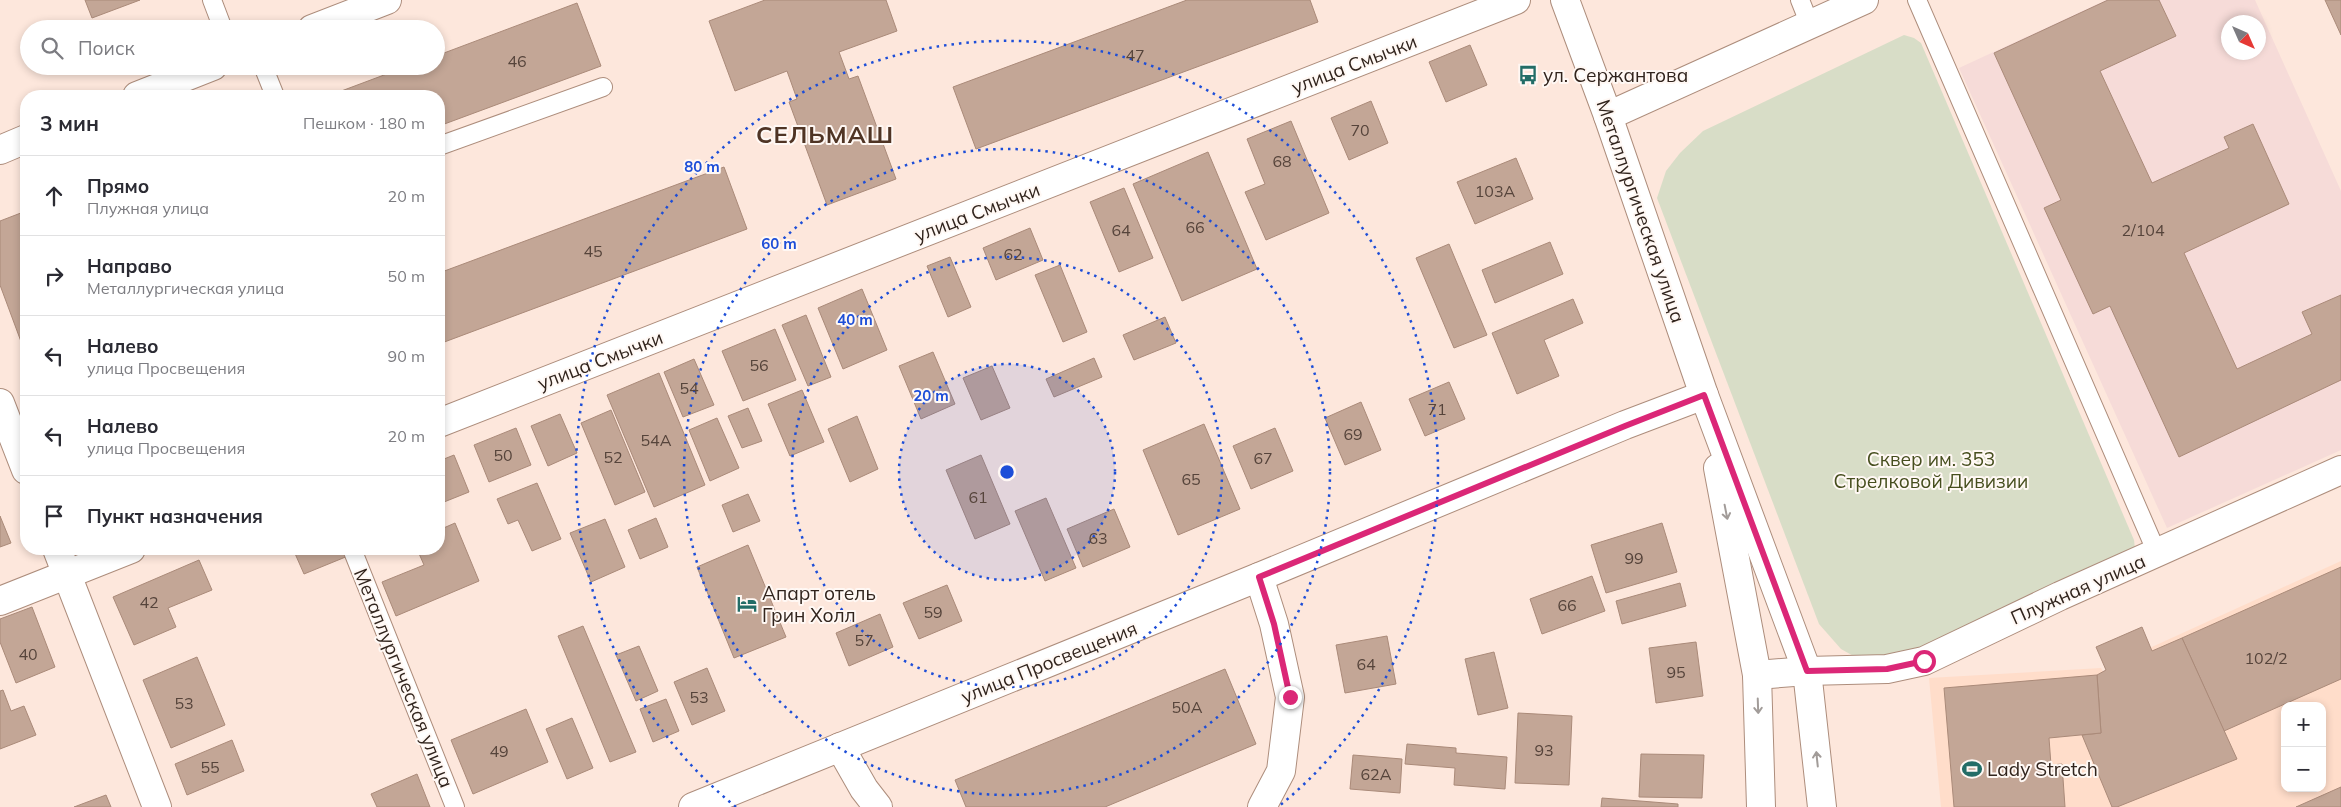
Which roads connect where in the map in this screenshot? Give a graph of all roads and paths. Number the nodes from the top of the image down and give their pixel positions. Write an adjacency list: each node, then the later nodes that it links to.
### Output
1 (212, 0): 8 (lane)
2 (387, 0): 9 (street)
3 (1516, 0): 22 (street, улица Смычки)
4 (1565, 0): 16 (street, Металлургическая улица)
5 (1800, 0): 10 (lane)
6 (1864, 0): 10 (street)
7 (1917, 0): 25 (lane)
8 (220, 20)
9 (335, 20)
10 (1810, 25): 16 (street)
11 (191, 75): 14 (street)
12 (267, 75): 15 (lane)
13 (602, 87): 18 (lane)
14 (152, 90)
15 (273, 90)
16 (1608, 116): 20 (street, Металлургическая улица)
17 (20, 142): 19 (street)
18 (445, 144)
19 (0, 150)
20 (1704, 395): 30 (street, улица Просвещения); 32 (street, Металлургическая улица); 33 (street, Металлургическая улица, one-way to 33)
21 (0, 403): 23 (street)
22 (445, 422)
23 (20, 455)
24 (2341, 470): 25 (street, Плужная улица)
25 (2157, 553): 32 (street, Плужная улица)
26 (59, 555): 29 (street)
27 (117, 555): 29 (street)
28 (354, 555): 36 (lane, Металлургическая улица)
29 (67, 576): 31 (street); 35 (street)
30 (1259, 577): 34 (street, улица Просвещения); 39 (street)
31 (0, 601)
32 (1807, 671): 33 (street, Плужная улица); 41 (street, Металлургическая улица, one-way to 32)
33 (1756, 675): 40 (street, Металлургическая улица, one-way to 40)
34 (840, 747): 37 (street, улица Просвещения); 38 (street)
35 (157, 807)
36 (455, 807)
37 (693, 807)
38 (878, 807)
39 (1262, 807)
40 (1761, 807)
41 (1822, 807)

